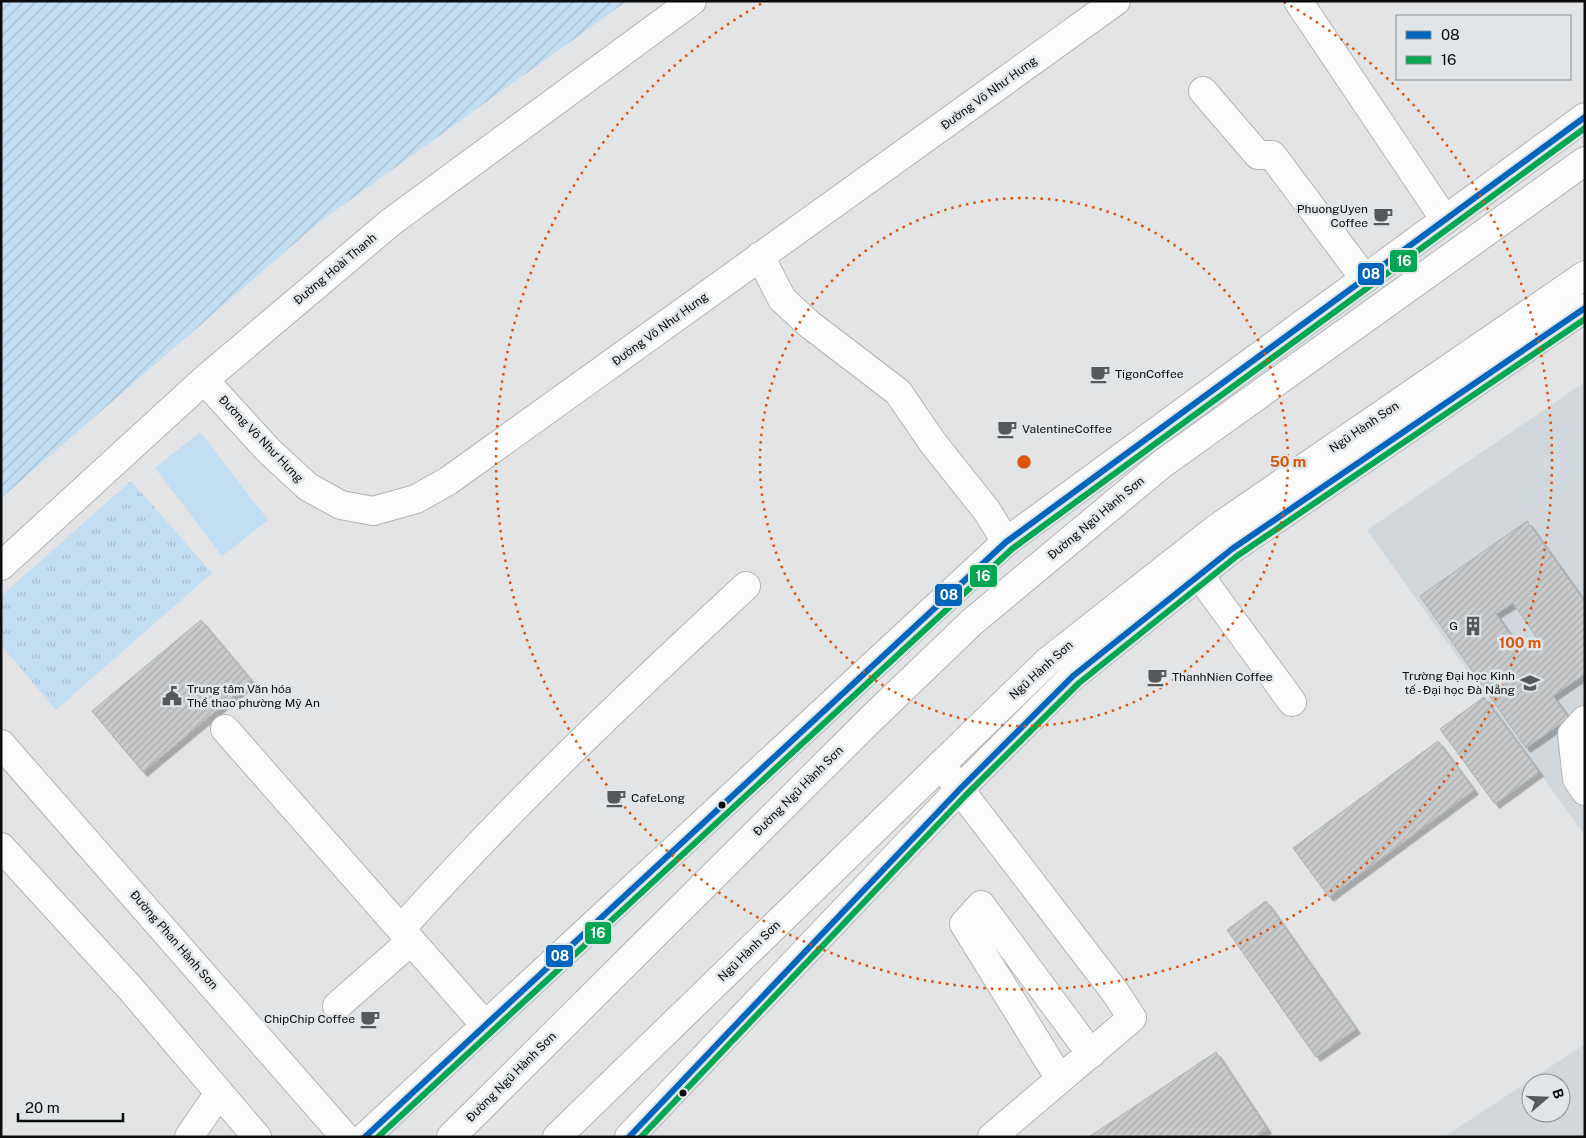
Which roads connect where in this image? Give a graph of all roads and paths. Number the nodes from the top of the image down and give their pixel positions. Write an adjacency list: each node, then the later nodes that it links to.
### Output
1 (692, 1): 12 (main road, Đường Hoài Thanh)
2 (1116, 1): 8 (main road, Đường Võ Như Hưng)
3 (1298, 1): 7 (main road)
4 (1203, 91): 10 (main road)
5 (1585, 117): 7 (main road)
6 (1585, 161): 35 (main road, Đường Ngũ Hành Sơn)
7 (1445, 220): 10 (main road)
8 (760, 256): 12 (main road, Đường Võ Như Hưng); 13 (main road)
9 (1585, 275): 21 (main road, Ngũ Hành Sơn)
10 (1365, 279): 13 (main road)
11 (1585, 308): 15 (main road, Ngũ Hành Sơn)
12 (204, 380): 14 (main road, Đường Hoài Thanh)
13 (1006, 542): 27 (main road)
14 (1, 566)
15 (1198, 575): 17 (main road); 22 (main road, Ngũ Hành Sơn)
16 (746, 586): 25 (main road)
17 (1292, 702)
18 (1585, 720): 23 (main road)
19 (224, 729): 25 (main road)
20 (1, 744): 33 (main road, Đường Phan Hành Sơn)
21 (941, 765): 22 (main road); 36 (main road, Ngũ Hành Sơn)
22 (960, 790): 28 (main road); 37 (main road, Ngũ Hành Sơn)
23 (1585, 791)
24 (1, 847): 30 (main road)
25 (406, 935): 26 (main road); 27 (main road)
26 (337, 1006)
27 (485, 1025): 34 (main road)
28 (1091, 1054): 29 (main road); 29 (main road)
29 (1060, 1079): 38 (main road)
30 (219, 1093): 31 (main road); 32 (main road)
31 (189, 1137)
32 (257, 1137)
33 (345, 1137)
34 (365, 1137)
35 (451, 1137)
36 (557, 1137)
37 (629, 1137)
38 (992, 1137)

